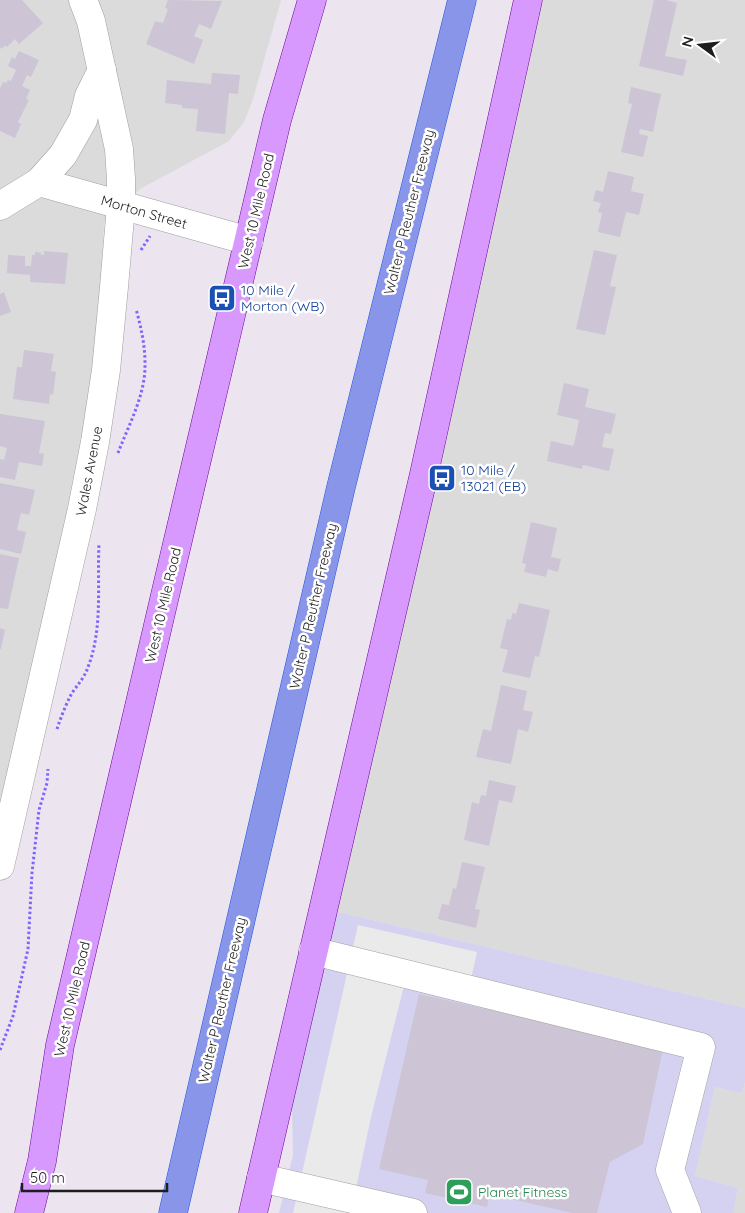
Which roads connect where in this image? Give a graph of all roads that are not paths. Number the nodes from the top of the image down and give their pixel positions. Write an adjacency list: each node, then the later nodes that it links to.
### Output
1 (83, 0): 5 (street, Wales Avenue)
2 (312, 0): 9 (main road, West 10 Mile Road)
3 (462, 0): 16 (highway, Walter P Reuther Freeway)
4 (528, 0): 11 (main road)
5 (102, 70): 6 (street); 8 (street, Wales Avenue)
6 (39, 182): 7 (street); 8 (street, Morton Street)
7 (0, 206)
8 (121, 206): 9 (street, Morton Street); 10 (street, Wales Avenue)
9 (249, 241): 12 (main road, West 10 Mile Road)
10 (0, 866)
11 (312, 951): 13 (main road); 19 (street)
12 (42, 1161): 14 (main road, West 10 Mile Road); 15 (main road)
13 (261, 1178): 17 (main road); 18 (street)
14 (29, 1213)
15 (44, 1213)
16 (173, 1213)
17 (253, 1213)
18 (413, 1213)
19 (686, 1213)

